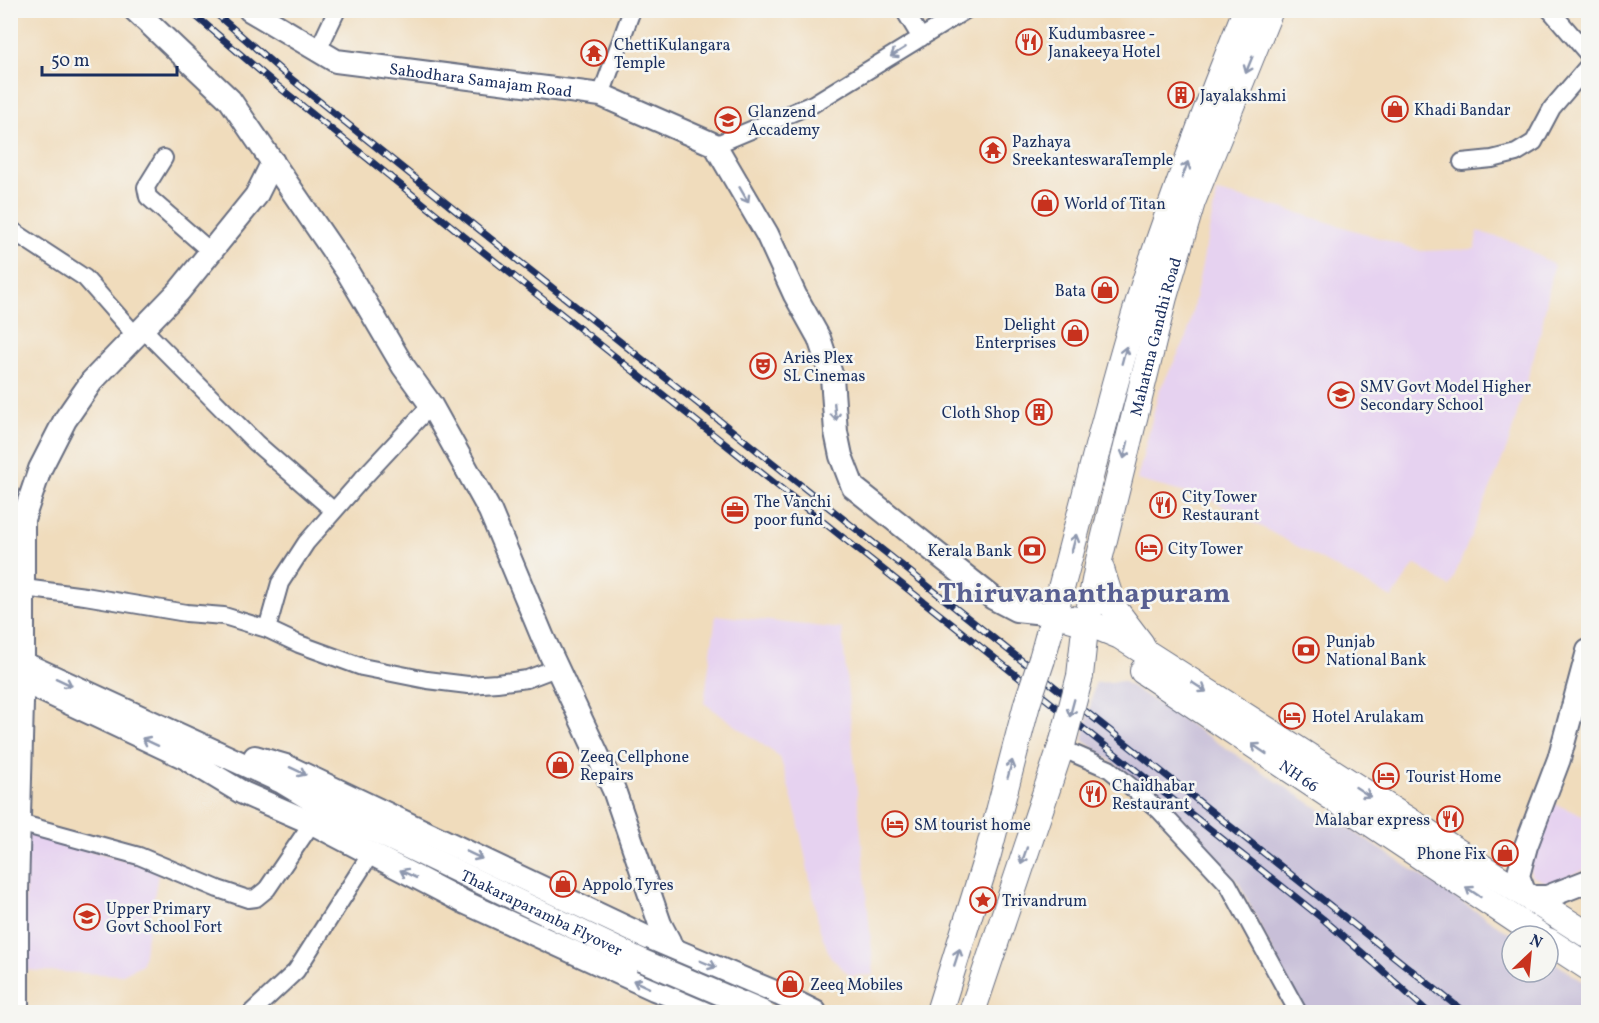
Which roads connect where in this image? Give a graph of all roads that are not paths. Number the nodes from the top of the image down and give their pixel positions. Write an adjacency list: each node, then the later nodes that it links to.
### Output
1 (135, 10): 17 (street)
2 (337, 10): 11 (street)
3 (904, 10): 10 (street)
4 (966, 10): 10 (street)
5 (1246, 10): 21 (main road, Mahatma Gandhi Road, one-way to 5)
6 (1270, 10): 21 (main road, Mahatma Gandhi Road, one-way to 21)
7 (1550, 10): 12 (street)
8 (253, 11): 11 (street, Sahodhara Samajam Road)
9 (629, 12): 14 (street)
10 (921, 38): 15 (street, one-way to 15)
11 (318, 50): 14 (street, Sahodhara Samajam Road)
12 (1588, 54)
13 (1588, 66): 18 (street)
14 (601, 95): 15 (street, Sahodhara Samajam Road)
15 (715, 145): 27 (street, one-way to 27)
16 (164, 158): 20 (street)
17 (273, 162): 20 (street); 23 (street)
18 (1462, 162)
19 (10, 229): 22 (street)
20 (210, 251): 22 (street)
21 (1149, 309): 25 (main road, Mahatma Gandhi Road, one-way to 25); 27 (main road, Mahatma Gandhi Road, one-way to 21)
22 (140, 332): 24 (street); 26 (street)
23 (431, 405): 24 (street); 32 (street)
24 (334, 511): 28 (street)
25 (1099, 560): 29 (main road, Mahatma Gandhi Road); 31 (main road)
26 (24, 588): 28 (street); 33 (street)
27 (1053, 621): 29 (main road, NH 66); 53 (main road, Mahatma Gandhi Road, one-way to 27, bridge)
28 (267, 629): 32 (street)
29 (1086, 631): 31 (main road, NH 66); 35 (main road, Mahatma Gandhi Road, one-way to 35, bridge); 41 (main road, NH 66, one-way to 29)
30 (1588, 651): 40 (street)
31 (1150, 655): 40 (main road, NH 66, one-way to 40)
32 (556, 668): 44 (street)
33 (17, 669): 34 (street, one-way to 34); 36 (street, one-way to 33); 37 (street)
34 (182, 737): 36 (street); 44 (street, one-way to 44)
35 (1062, 744): 54 (main road, one-way to 54); 55 (street)
36 (317, 815): 37 (street); 38 (street); 51 (street, Thakaraparamba Flyover, bridge)
37 (19, 823): 48 (street)
38 (370, 855): 47 (street, one-way to 38); 49 (street)
39 (1588, 882): 40 (street)
40 (1526, 897): 41 (street); 43 (main road, NH 66)
41 (1511, 918): 42 (main road, NH 66)
42 (1521, 924)
43 (1588, 935)
44 (665, 946): 47 (street); 52 (street, one-way to 52)
45 (1560, 949): 46 (main road)
46 (1588, 967)
47 (687, 1007): 50 (street)
48 (17, 1012)
49 (252, 1012)
50 (715, 1012)
51 (763, 1012)
52 (815, 1012)
53 (939, 1012)
54 (972, 1012)
55 (1298, 1012)

